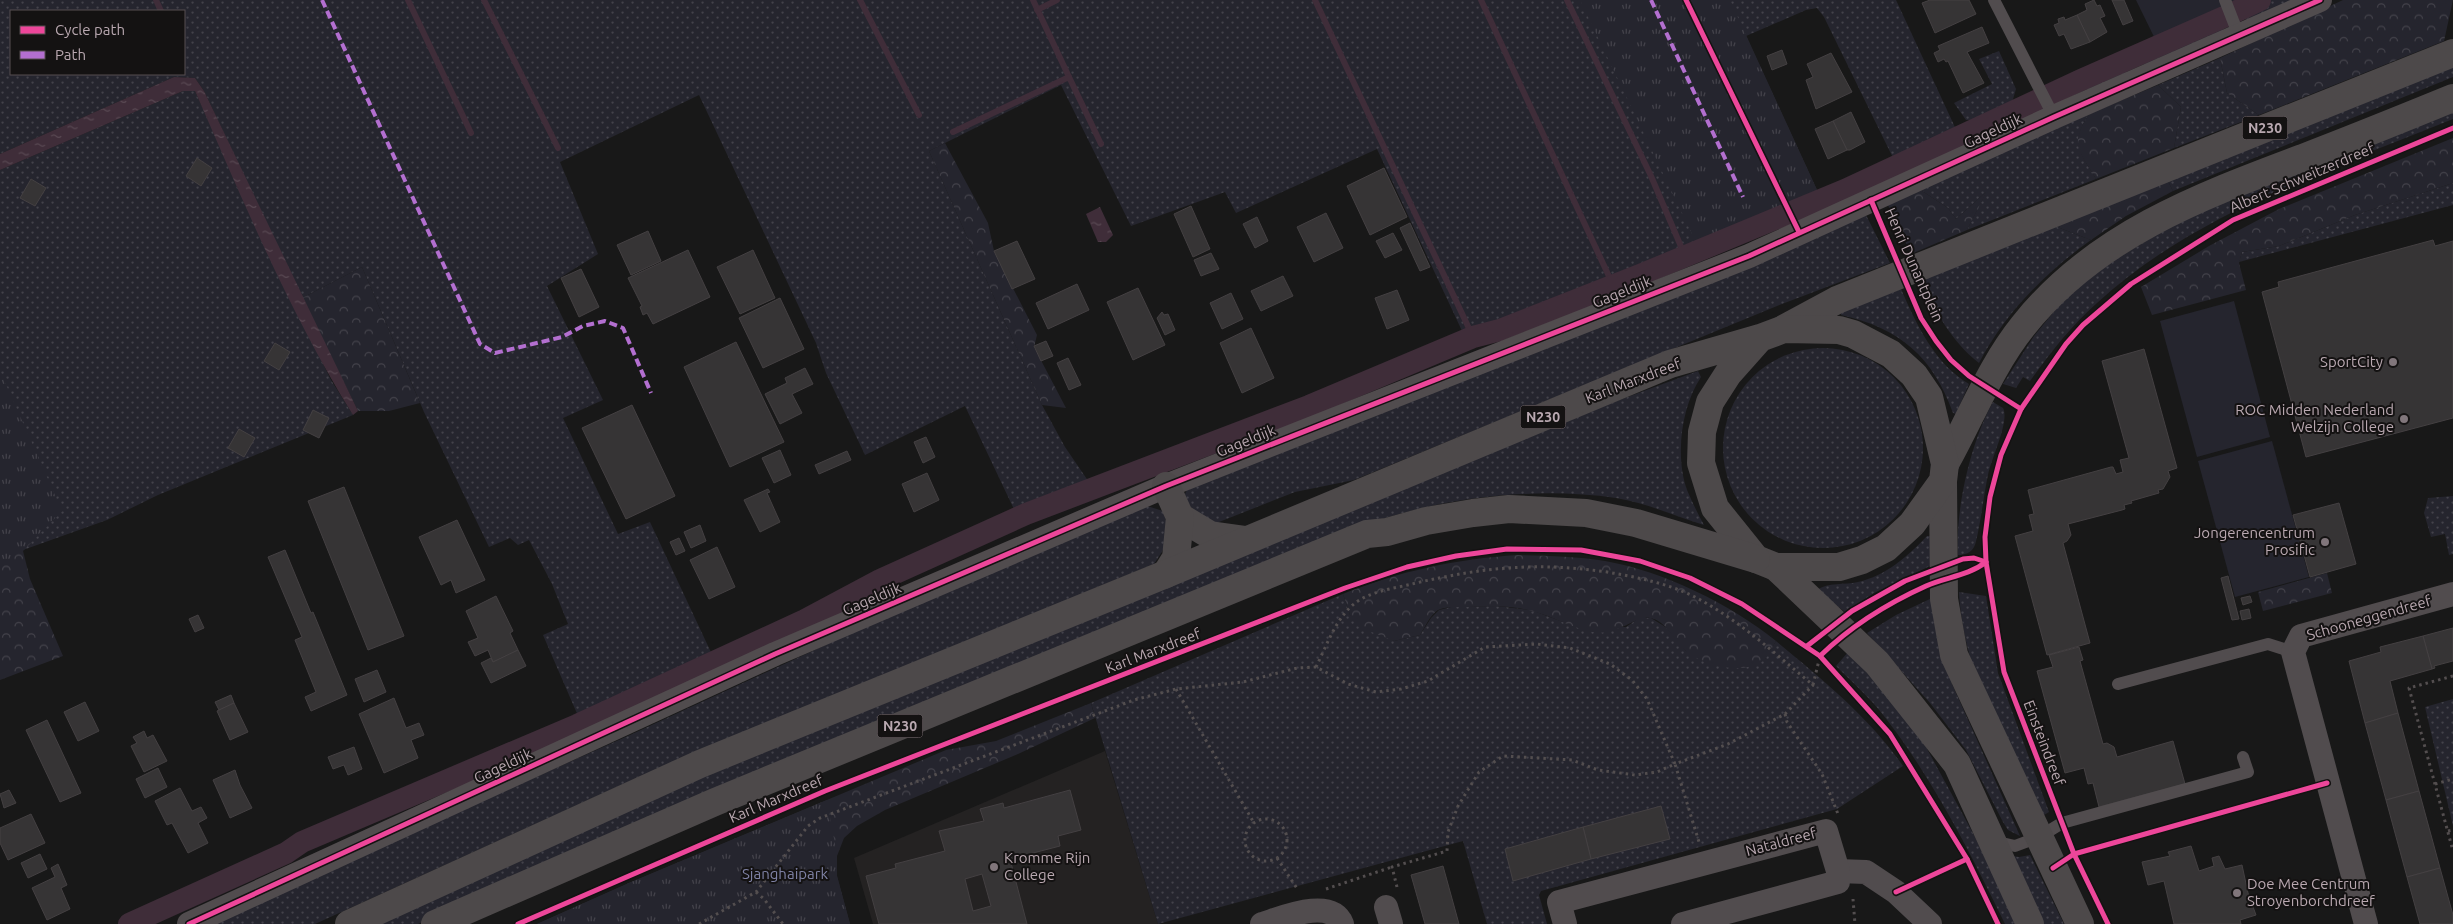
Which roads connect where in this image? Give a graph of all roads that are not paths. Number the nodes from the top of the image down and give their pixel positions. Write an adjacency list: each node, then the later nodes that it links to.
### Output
1 (1994, 0): 7 (lane)
2 (2225, 0): 4 (lane)
3 (2320, 0): 4 (street, Gageldijk)
4 (2239, 36): 7 (street, Gageldijk)
5 (2453, 53): 8 (main road, N230)
6 (2453, 98): 9 (main road, Albert Schweitzerdreef / N230)
7 (2054, 117): 10 (street, Gageldijk)
8 (1772, 334): 9 (main road, N230); 12 (main road, Karl Marxdreef / N230); 13 (main road, N230)
9 (1944, 472): 13 (main road, N230); 19 (main road)
10 (1166, 486): 11 (main road); 24 (street, Gageldijk)
11 (1180, 517): 12 (main road); 14 (main road)
12 (1247, 540): 14 (main road, Karl Marxdreef / N230)
13 (1766, 563): 20 (main road); 26 (main road, Karl Marxdreef / N230)
14 (1166, 574): 25 (main road, Karl Marxdreef / N230)
15 (2453, 594): 16 (street, Schooneggendreef)
16 (2293, 652): 17 (lane); 32 (street)
17 (2118, 684)
18 (2243, 757): 19 (lane)
19 (2039, 838): 20 (lane); 31 (main road)
20 (1992, 840): 30 (main road)
21 (1838, 871): 23 (street, Nataldreef); 28 (street); 29 (street)
22 (1320, 911): 27 (street)
23 (1562, 913)
24 (189, 924)
25 (349, 924)
26 (435, 924)
27 (1262, 924)
28 (1684, 924)
29 (1930, 924)
30 (2030, 924)
31 (2080, 924)
32 (2366, 924)

